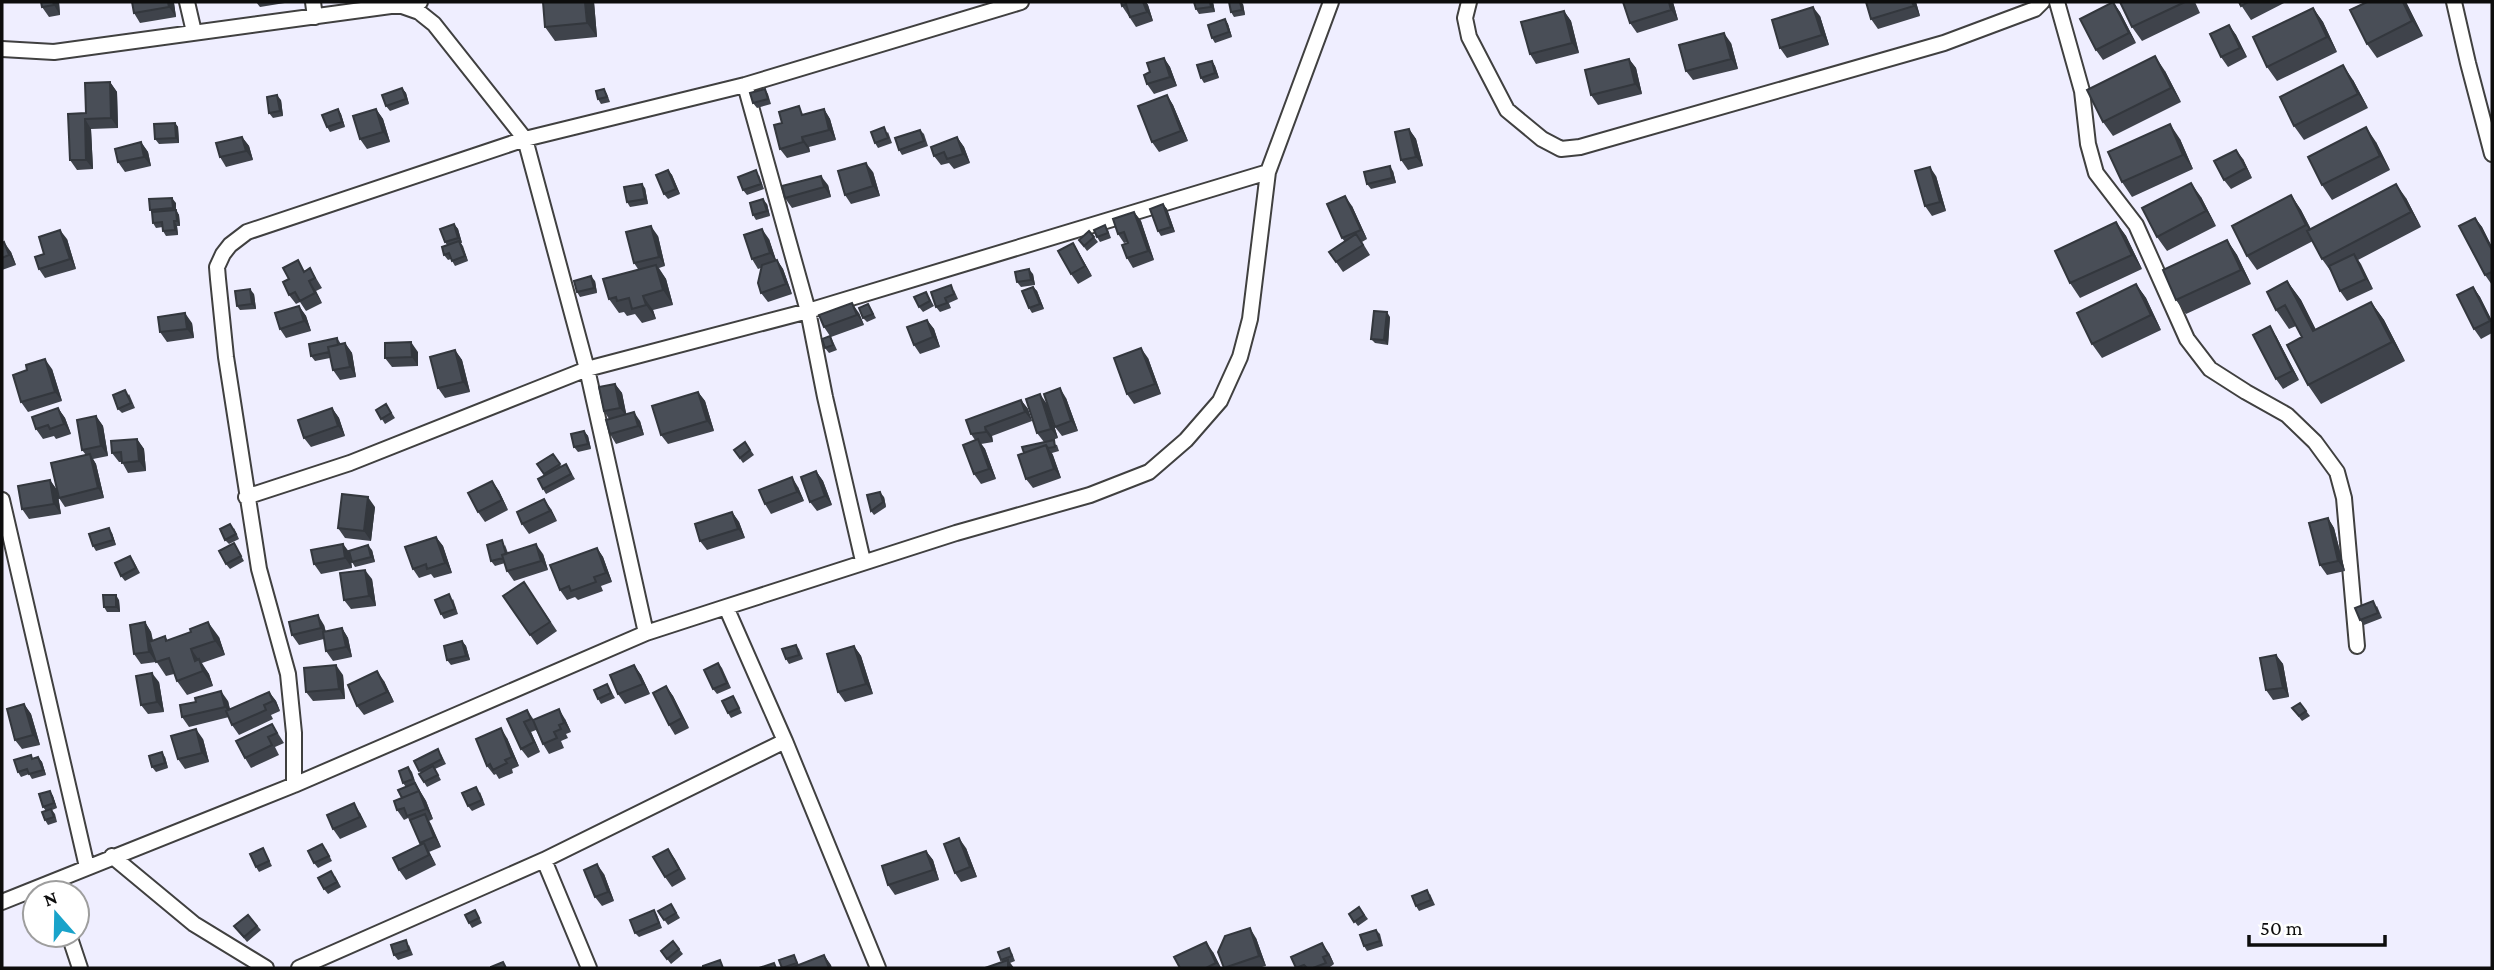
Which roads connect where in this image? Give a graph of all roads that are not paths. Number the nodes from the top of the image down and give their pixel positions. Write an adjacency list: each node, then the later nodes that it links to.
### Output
1 (187, 2): 12 (street)
2 (313, 2): 11 (street)
3 (420, 2): 10 (street)
4 (1021, 2): 14 (street)
5 (1331, 2): 17 (street)
6 (1469, 2): 7 (street)
7 (2042, 2)
8 (2057, 2): 25 (street)
9 (2454, 2): 16 (street)
10 (399, 5): 11 (street); 15 (street)
11 (315, 18): 12 (street)
12 (194, 32): 13 (street)
13 (2, 49)
14 (745, 85): 15 (street); 18 (street)
15 (525, 139): 19 (street); 20 (street)
16 (2492, 154)
17 (1268, 172): 18 (street); 22 (street)
18 (808, 310): 19 (street); 22 (street)
19 (587, 369): 20 (street); 24 (street)
20 (247, 497): 27 (street)
21 (2, 500): 30 (street)
22 (863, 561): 23 (street)
23 (726, 607): 24 (street); 26 (street)
24 (646, 633): 27 (street)
25 (2357, 646)
26 (785, 741): 29 (street); 39 (street)
27 (294, 785): 28 (street)
28 (112, 856): 30 (street); 36 (street)
29 (544, 860): 37 (street); 38 (street)
30 (87, 867): 31 (street)
31 (68, 879)
32 (21, 896): 33 (street)
33 (2, 900)
34 (74, 949): 35 (street)
35 (80, 968)
36 (266, 968)
37 (299, 968)
38 (589, 968)
39 (878, 968)

